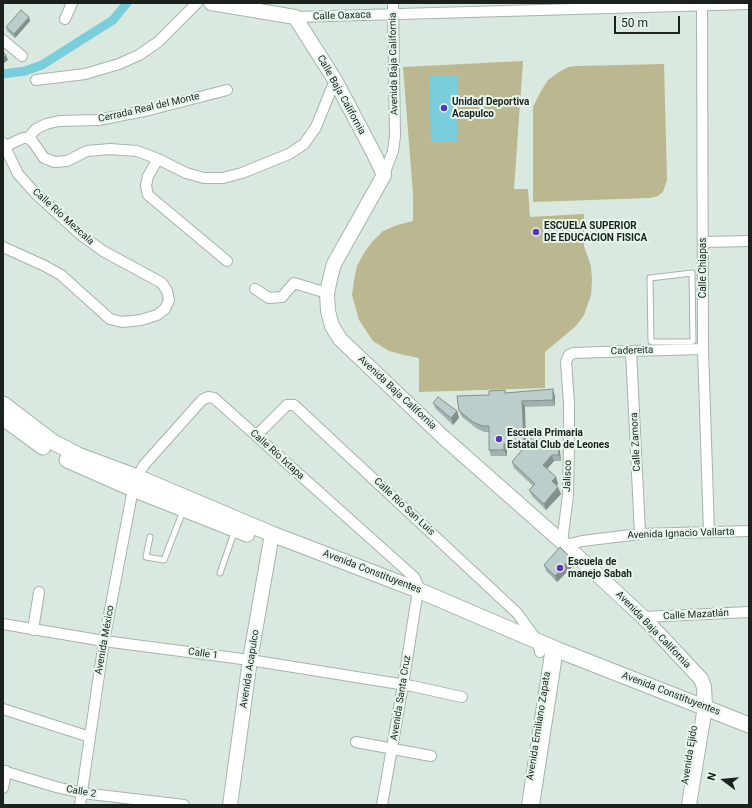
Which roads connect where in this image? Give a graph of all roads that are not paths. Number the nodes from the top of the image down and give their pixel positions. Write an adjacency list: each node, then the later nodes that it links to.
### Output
1 (197, 3): 15 (street)
2 (211, 3): 11 (main road)
3 (393, 3): 10 (street, Avenida Baja California)
4 (68, 4): 12 (street)
5 (702, 4): 6 (street, Calle Oaxaca); 7 (street, Calle Oaxaca); 23 (street, Calle Chiapas)
6 (749, 4)
7 (620, 5): 8 (street, Calle Oaxaca)
8 (542, 6): 9 (street, Calle Oaxaca)
9 (462, 8): 10 (street, Calle Oaxaca)
10 (393, 14): 11 (street, Calle Oaxaca); 21 (street, Avenida Baja California)
11 (295, 17): 16 (main road, Calle Baja California)
12 (65, 18)
13 (3, 40): 14 (street)
14 (22, 56)
15 (36, 80)
16 (335, 80): 20 (street); 21 (main road, Calle Baja California)
17 (227, 90): 18 (street, Cerrada Real del Monte)
18 (28, 138): 19 (street); 20 (street)
19 (4, 144): 24 (street, Calle Río Mezcala)
20 (158, 159): 25 (street)
21 (384, 175): 29 (main road, Avenida Baja California)
22 (749, 241): 23 (street)
23 (703, 242): 26 (street, Calle Chiapas)
24 (3, 247)
25 (227, 261)
26 (703, 272): 27 (lane); 30 (street, Calle Chiapas)
27 (692, 273): 27 (lane)
28 (255, 289): 29 (street)
29 (327, 293): 44 (main road, Avenida Baja California)
30 (703, 349): 31 (street, Cadereita); 40 (street, Calle Chiapas)
31 (631, 350): 32 (street, Cadereita); 41 (street, Calle Zamora)
32 (566, 362): 44 (street, Jalisco)
33 (3, 404): 36 (main road, Avenida Constituyentes)
34 (3, 418): 36 (main road, Avenida Constituyentes)
35 (256, 436): 36 (street, Calle Río Ixtapa); 47 (street, Calle Río Ixtapa); 53 (street, Calle Río San Luis)
36 (135, 483): 37 (main road, Avenida Constituyentes); 52 (street, Avenida México)
37 (186, 504): 38 (main road, Avenida Constituyentes); 42 (lane)
38 (237, 525): 43 (main road, Avenida Constituyentes); 45 (lane)
39 (749, 531): 40 (street, Avenida Ignacio Vallarta)
40 (709, 532): 41 (street, Avenida Ignacio Vallarta)
41 (640, 534): 44 (street, Avenida Ignacio Vallarta)
42 (150, 537)
43 (272, 539): 47 (main road, Avenida Constituyentes); 54 (main road, Avenida Acapulco)
44 (564, 544): 49 (main road, Avenida Baja California)
45 (220, 573)
46 (39, 592): 51 (street)
47 (417, 595): 53 (main road, Avenida Constituyentes); 55 (street, Avenida Santa Cruz)
48 (749, 612): 49 (street, Calle Mazatlán)
49 (643, 617): 57 (main road, Avenida Baja California)
50 (3, 624): 51 (street, Calle 1)
51 (33, 630): 52 (street, Calle 1)
52 (104, 641): 54 (street, Calle 1); 61 (street, Avenida México)
53 (549, 651): 57 (main road, Avenida Constituyentes); 73 (street, Avenida Emiliano Zapata); 74 (street, Avenida Emiliano Zapata)
54 (250, 660): 55 (street, Calle 1); 71 (main road, Avenida Acapulco)
55 (403, 685): 56 (street, Calle 1); 63 (street, Avenida Santa Cruz)
56 (462, 697)
57 (702, 707): 59 (main road, Avenida Constituyentes); 60 (main road, Avenida Constituyentes); 75 (main road, Avenida Ejido); 76 (main road, Avenida Ejido)
58 (3, 709): 61 (street)
59 (749, 725)
60 (749, 734)
61 (90, 737): 67 (street, Avenida México)
62 (356, 742): 63 (street)
63 (392, 749): 64 (street); 72 (street, Avenida Santa Cruz)
64 (431, 756)
65 (5, 771): 66 (street); 67 (street, Calle 2)
66 (3, 788)
67 (82, 793): 68 (street, Calle 2); 69 (street, Avenida México)
68 (155, 803): 70 (street, Calle 2)
69 (80, 805)
70 (184, 805)
71 (230, 805)
72 (382, 805)
73 (527, 805)
74 (534, 805)
75 (683, 805)
76 (689, 805)

